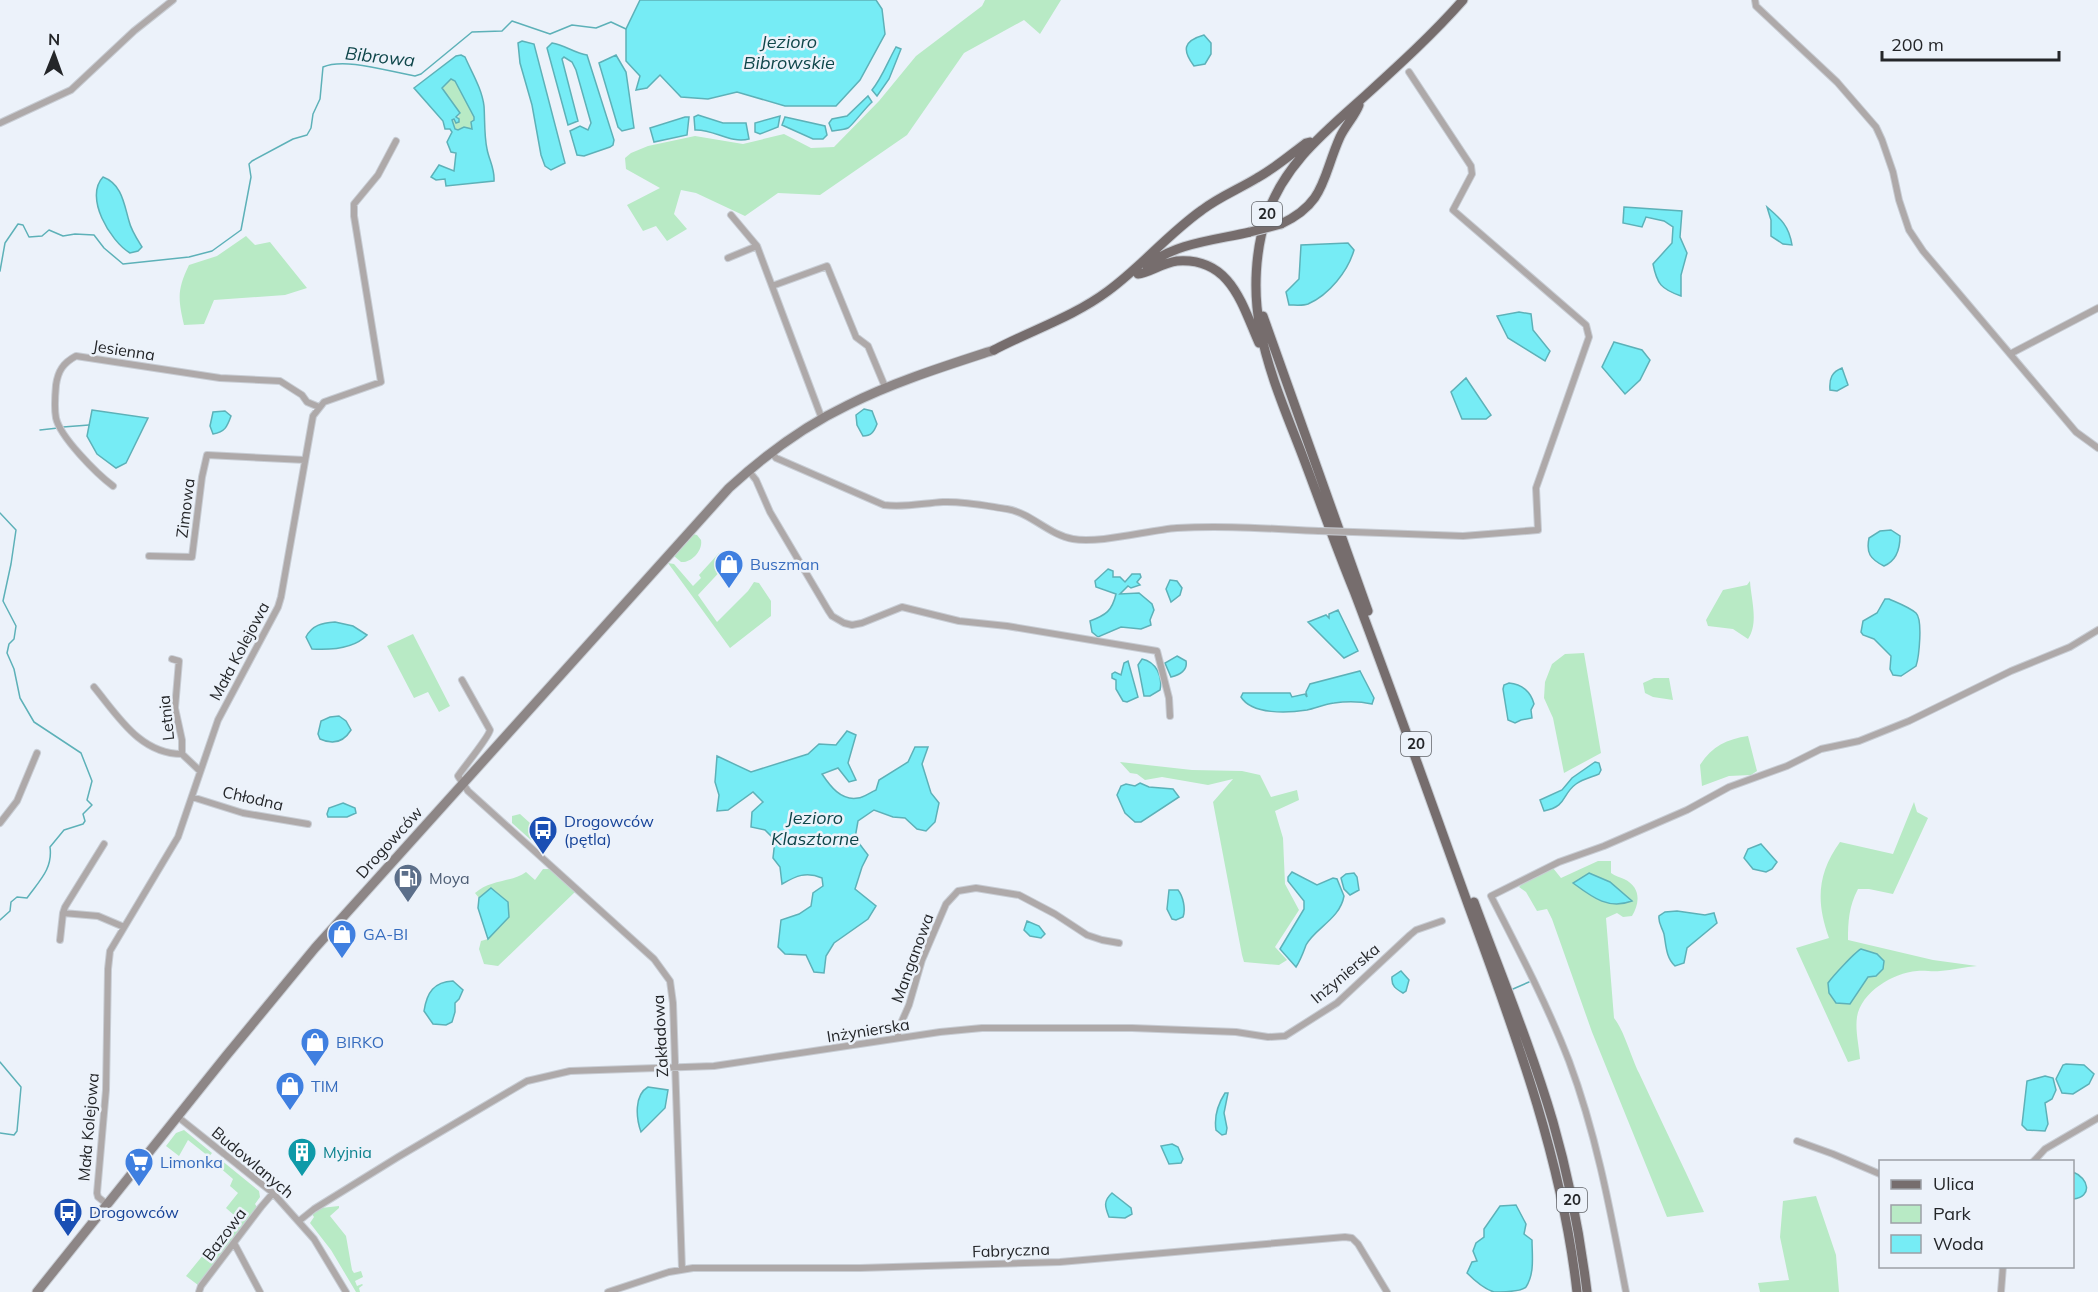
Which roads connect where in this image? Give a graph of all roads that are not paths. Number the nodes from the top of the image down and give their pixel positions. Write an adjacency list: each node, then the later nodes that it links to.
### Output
1 (173, 0): 6 (street)
2 (1463, 0): 5 (main road, 20)
3 (1755, 0): 17 (street)
4 (1409, 72): 23 (street, bridge)
5 (1360, 100): 8 (main road, 20); 12 (main road, bridge)
6 (0, 123)
7 (396, 141): 20 (street)
8 (1314, 141): 14 (main road, 20); 16 (main road)
9 (731, 215): 10 (street)
10 (757, 246): 11 (street); 13 (street)
11 (728, 258)
12 (1138, 274): 16 (main road); 18 (main road)
13 (772, 286): 19 (street); 21 (street)
14 (1258, 299): 18 (main road, 20); 59 (main road, 20)
15 (2098, 308): 17 (street)
16 (994, 350): 19 (main road, Drogowców)
17 (2010, 354): 22 (street)
18 (1273, 376): 59 (main road, 20)
19 (886, 389): 21 (main road, Drogowców)
20 (318, 407): 24 (street, Mała Kolejowa); 26 (street, Jesienna)
21 (822, 419): 23 (main road, Drogowców)
22 (2098, 448)
23 (771, 452): 25 (main road, Drogowców)
24 (305, 460): 27 (street, Zimowa); 35 (street, Mała Kolejowa)
25 (748, 470): 32 (street); 36 (main road, Drogowców)
26 (113, 486)
27 (149, 556)
28 (2098, 630): 67 (street)
29 (172, 659): 34 (street, Letnia)
30 (462, 680): 36 (street)
31 (94, 687): 34 (street)
32 (1170, 716)
33 (37, 753): 38 (street)
34 (182, 754): 35 (street, Letnia)
35 (200, 771): 37 (street, Mała Kolejowa)
36 (463, 783): 47 (street, Zakładowa); 48 (main road, Drogowców)
37 (192, 797): 39 (street, Chłodna); 43 (street, Mała Kolejowa)
38 (0, 823)
39 (308, 824)
40 (104, 844): 41 (street)
41 (63, 913): 43 (street); 44 (street)
42 (1442, 921): 46 (street, Inżynierska)
43 (124, 927): 54 (street, Mała Kolejowa)
44 (60, 940)
45 (1119, 943): 46 (street, Manganowa)
46 (898, 1038): 47 (street, Inżynierska)
47 (676, 1066): 55 (street, Inżynierska); 58 (street, Zakładowa)
48 (178, 1117): 53 (street, Budowlanych); 54 (main road, Drogowców)
49 (2098, 1118): 51 (street)
50 (1797, 1141): 52 (street)
51 (2034, 1160)
52 (1879, 1173)
53 (273, 1193): 55 (street, Budowlanych); 56 (street, Bazowa)
54 (108, 1205): 60 (main road, Drogowców)
55 (299, 1221): 63 (street, Budowlanych)
56 (234, 1243): 61 (street, Bazowa); 62 (street)
57 (2003, 1268): 68 (street)
58 (682, 1269): 64 (street, Fabryczna); 65 (street, Fabryczna)
59 (1579, 1287): 66 (main road)
60 (37, 1292)
61 (199, 1292)
62 (260, 1292)
63 (346, 1292)
64 (608, 1292)
65 (1387, 1292)
66 (1588, 1292)
67 (1626, 1292)
68 (2001, 1292)

